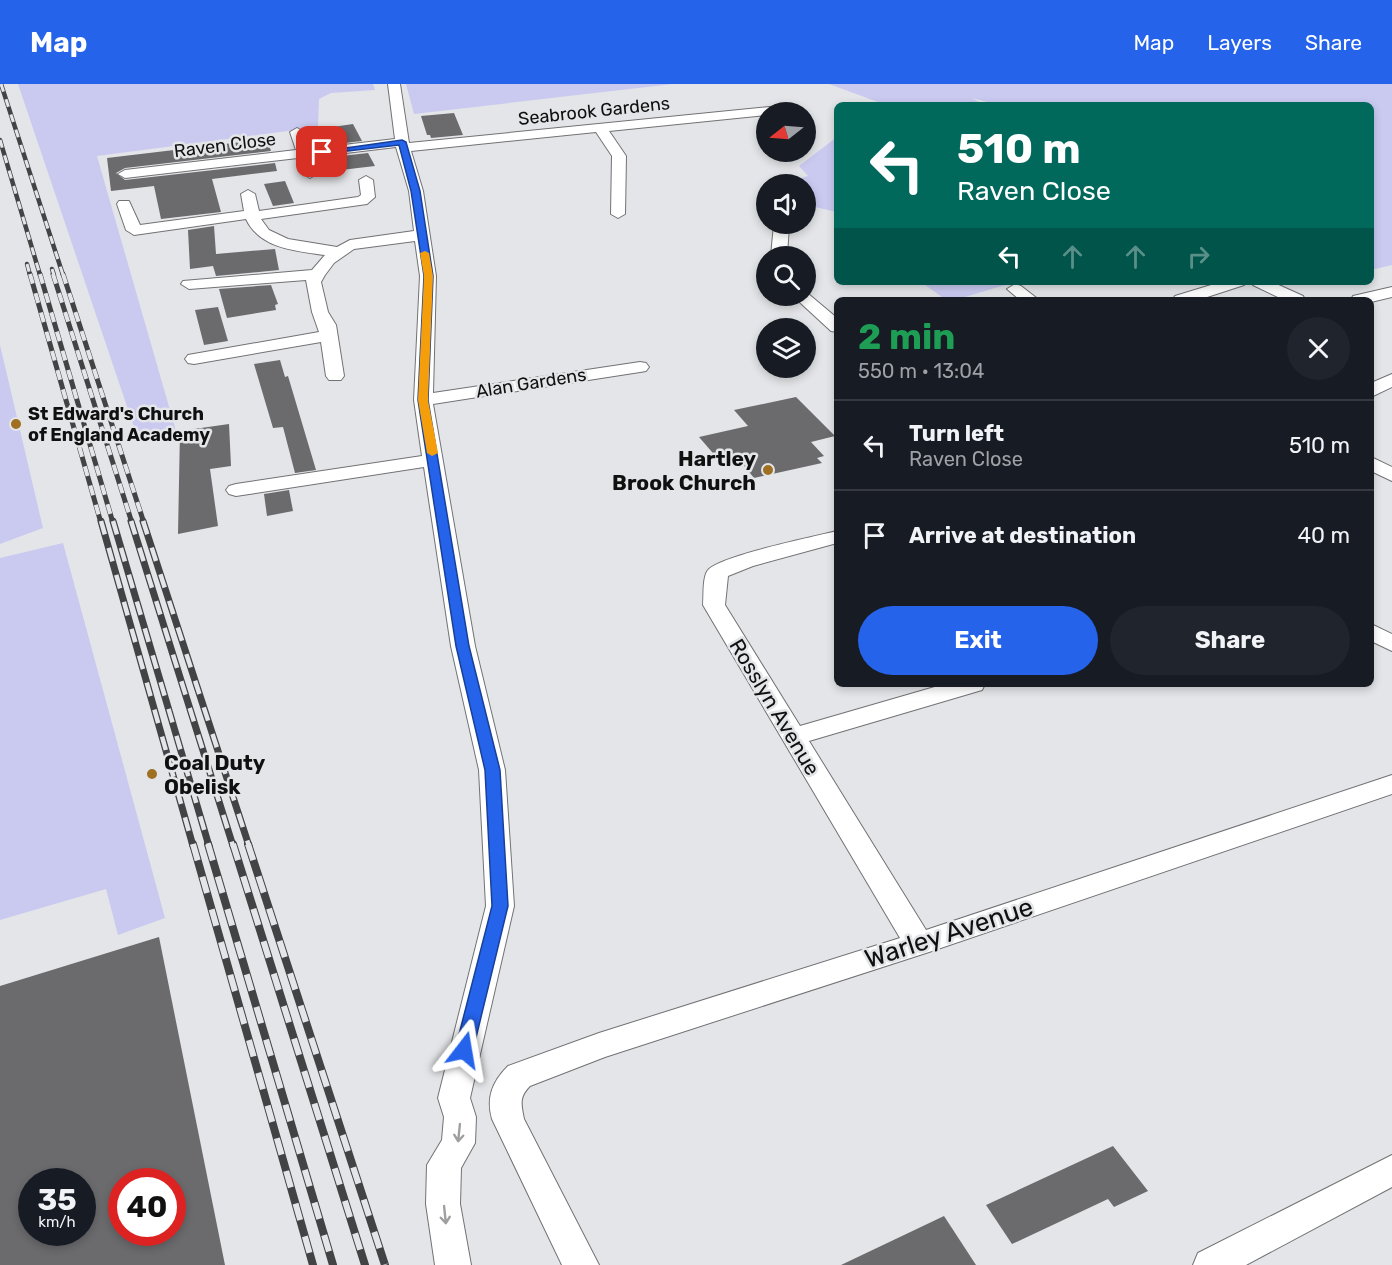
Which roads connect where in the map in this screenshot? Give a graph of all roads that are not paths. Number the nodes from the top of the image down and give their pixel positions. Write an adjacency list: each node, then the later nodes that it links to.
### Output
1 (394, 84): 5 (street)
2 (756, 112): 3 (street, Seabrook Gardens)
3 (600, 128): 5 (street, Seabrook Gardens); 12 (street)
4 (297, 132): 6 (street)
5 (402, 145): 6 (street, Raven Close); 14 (street)
6 (303, 154): 7 (street, Raven Close); 8 (street)
7 (125, 174)
8 (310, 174)
9 (366, 180): 13 (street)
10 (248, 194): 13 (street)
11 (124, 204): 13 (street)
12 (618, 214)
13 (254, 218): 15 (street); 16 (street)
14 (422, 235): 16 (street); 35 (street)
15 (138, 241)
16 (340, 252): 17 (street)
17 (317, 274): 18 (street); 29 (street)
18 (189, 284)
19 (1228, 285): 24 (street)
20 (1265, 285): 25 (street)
21 (1015, 289): 23 (street)
22 (1392, 292): 26 (street)
23 (1027, 297)
24 (1190, 297)
25 (1291, 297)
26 (1371, 297)
27 (813, 306): 28 (street)
28 (834, 324)
29 (328, 336): 30 (street); 32 (street)
30 (194, 359)
31 (640, 367): 35 (street, Alan Gardens)
32 (335, 376)
33 (1392, 379): 34 (street)
34 (1374, 389)
35 (423, 400): 36 (street)
36 (434, 459): 39 (street); 48 (street, one-way to 48)
37 (1374, 465): 38 (street)
38 (1392, 475)
39 (236, 490)
40 (834, 538): 44 (street, Rosslyn Avenue)
41 (1374, 633): 42 (street)
42 (1392, 644)
43 (963, 687): 44 (street)
44 (793, 737): 46 (street, Rosslyn Avenue)
45 (1392, 784): 46 (street, Warley Avenue)
46 (919, 944): 49 (street, Warley Avenue)
47 (1392, 1170): 50 (street)
48 (453, 1265)
49 (581, 1265)
50 (1211, 1265)

